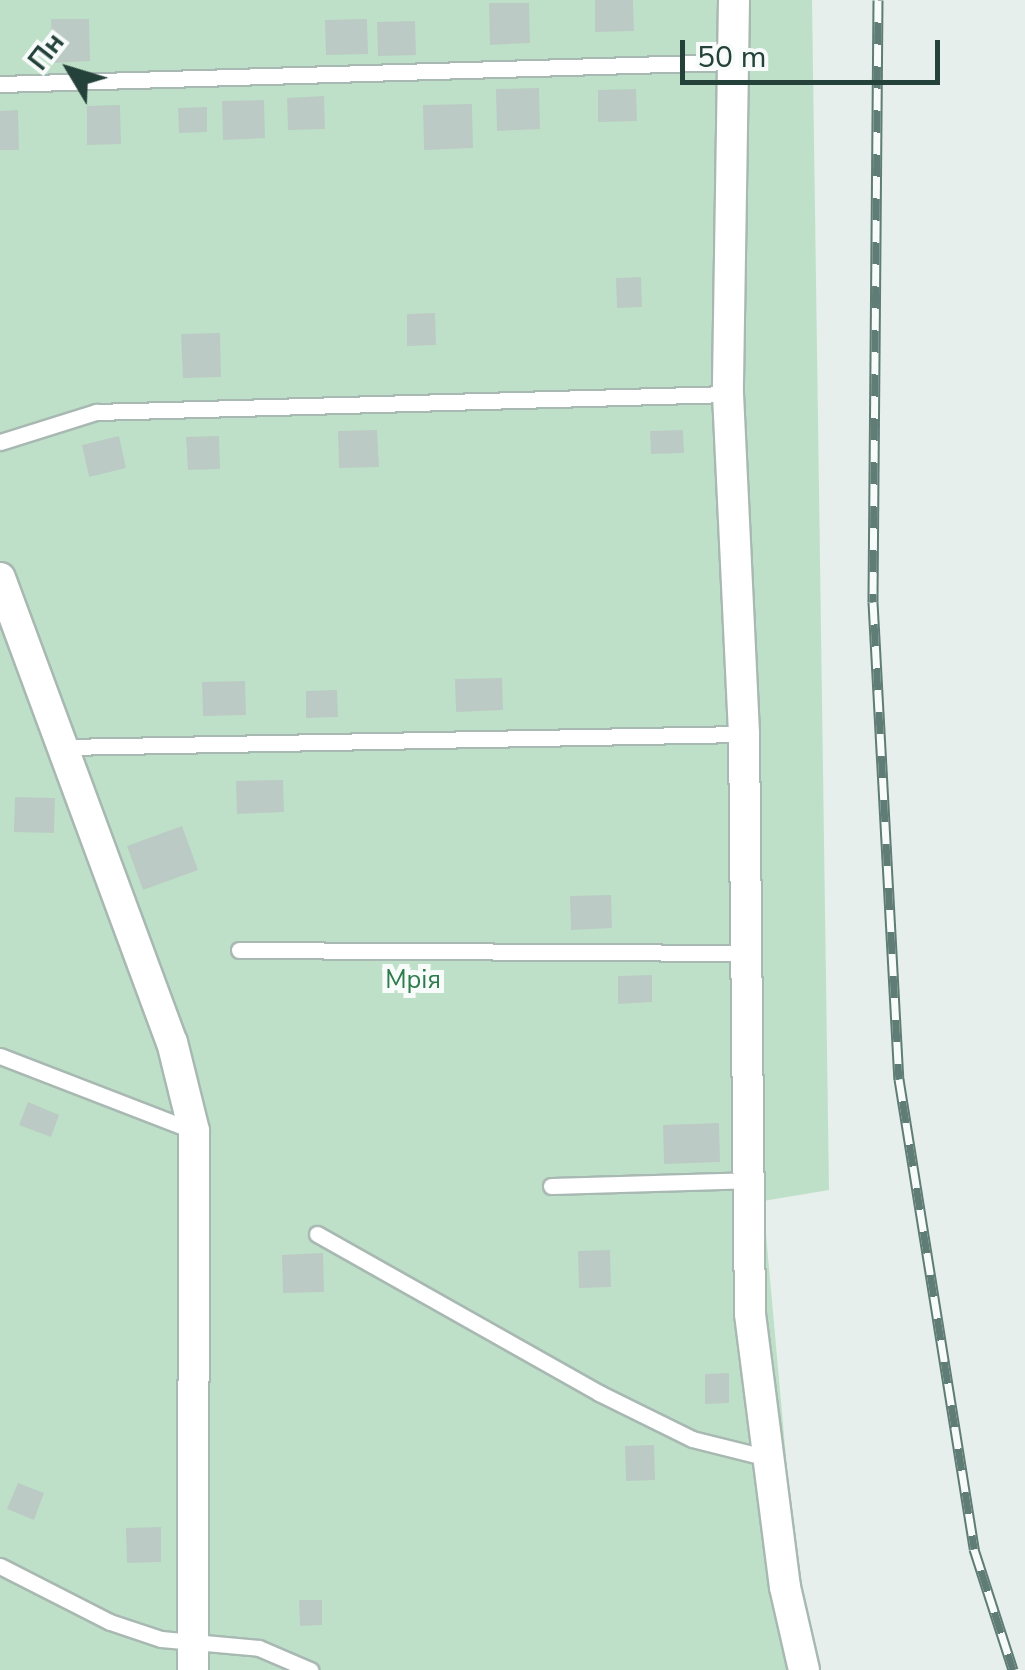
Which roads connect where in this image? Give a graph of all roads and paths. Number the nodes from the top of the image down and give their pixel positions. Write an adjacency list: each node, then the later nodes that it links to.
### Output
1 (734, 0): 2 (street)
2 (734, 62): 3 (lane); 4 (street)
3 (0, 84)
4 (728, 394): 5 (lane); 7 (street)
5 (0, 442)
6 (0, 578): 8 (street)
7 (744, 734): 8 (lane); 10 (street)
8 (65, 747): 12 (street)
9 (239, 950): 10 (lane)
10 (745, 953): 13 (street)
11 (0, 1056): 12 (lane)
12 (194, 1131): 18 (street)
13 (748, 1180): 14 (lane); 16 (street)
14 (552, 1186)
15 (317, 1234): 16 (lane)
16 (768, 1458): 20 (street)
17 (0, 1566): 18 (lane)
18 (194, 1655): 19 (lane)
19 (310, 1670)
20 (804, 1670)

